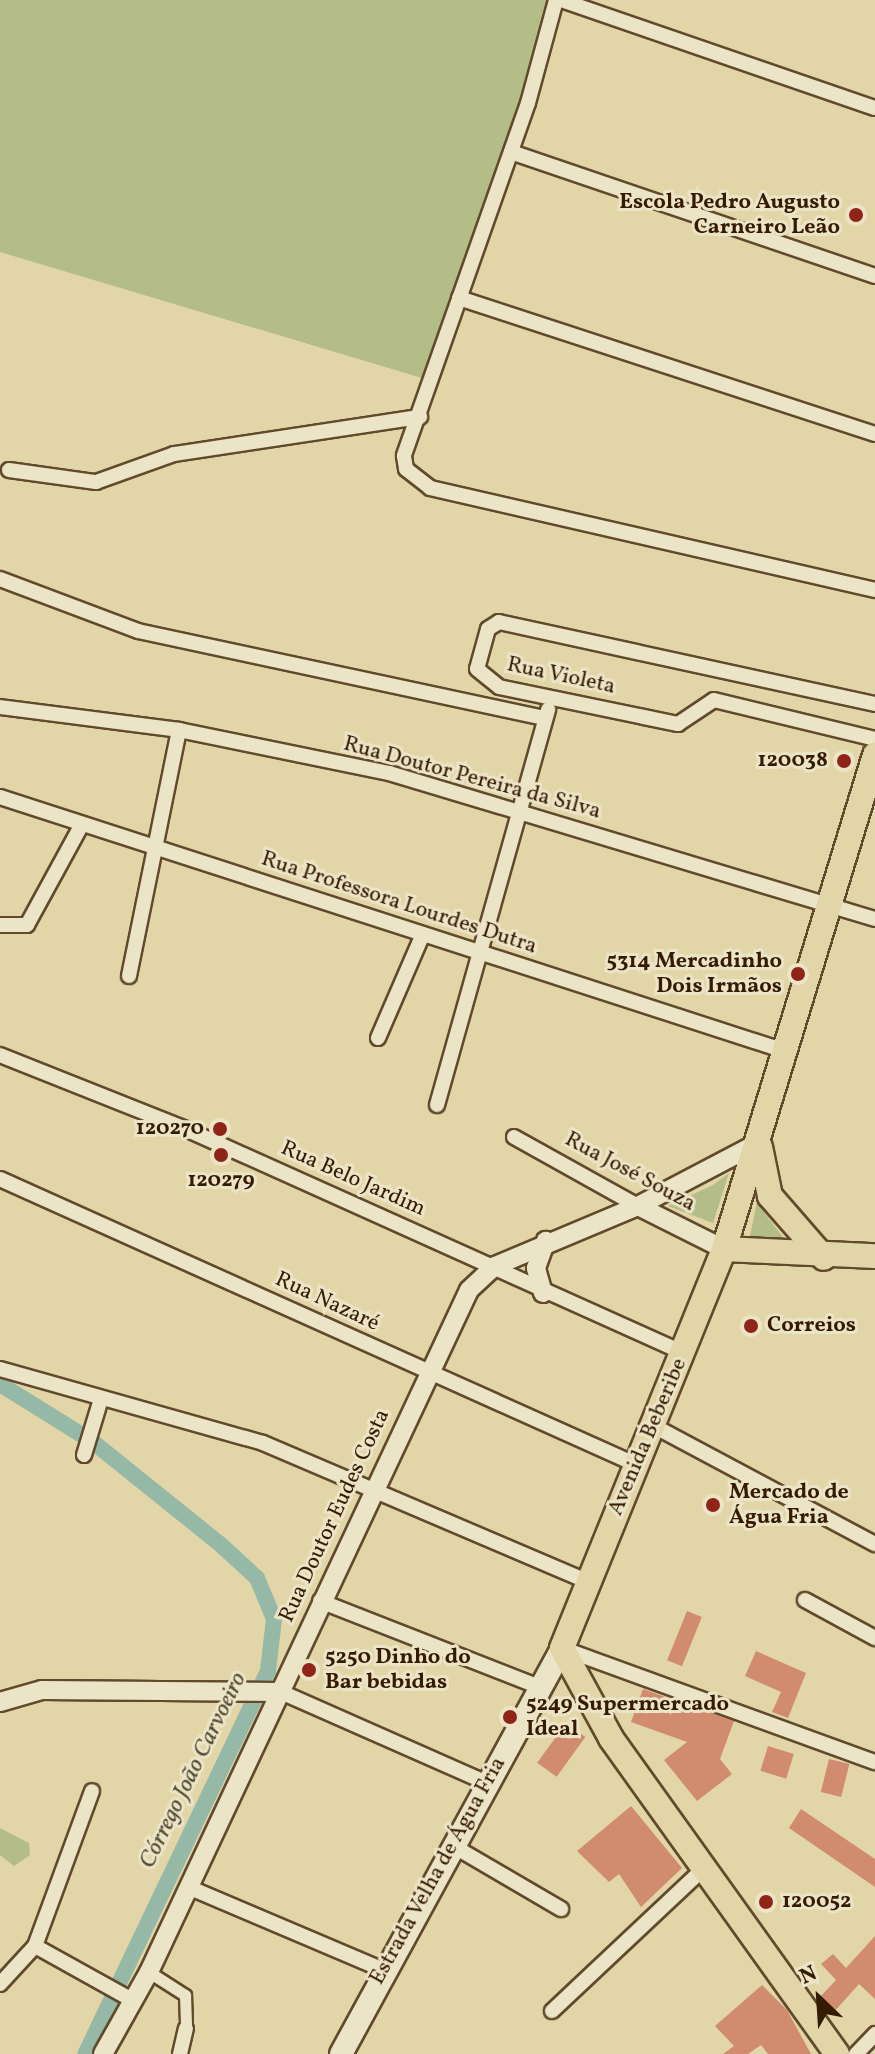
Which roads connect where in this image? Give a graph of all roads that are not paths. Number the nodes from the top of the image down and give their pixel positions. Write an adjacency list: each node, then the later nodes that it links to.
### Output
1 (558, 0): 2 (street); 3 (street)
2 (875, 108)
3 (511, 152): 4 (street); 5 (street)
4 (875, 276)
5 (459, 298): 6 (street); 7 (street)
6 (420, 417): 8 (street); 10 (street)
7 (875, 434)
8 (9, 470)
9 (0, 579): 13 (street)
10 (875, 590)
11 (875, 704): 13 (street, Rua Violeta)
12 (0, 707): 14 (street, Rua Doutor Pereira da Silva)
13 (548, 707): 15 (street, Rua Violeta); 18 (street, Rua Violeta)
14 (179, 730): 18 (street, Rua Doutor Pereira da Silva); 20 (street)
15 (875, 739)
16 (875, 755): 21 (main road, Avenida Beberibe)
17 (0, 797): 19 (street, Rua Professora Lourdes Dutra)
18 (517, 809): 21 (street, Rua Doutor Pereira da Silva); 25 (street, Rua Violeta)
19 (81, 826): 20 (street, Rua Professora Lourdes Dutra); 23 (street)
20 (154, 848): 24 (street, Rua Professora Lourdes Dutra); 26 (street)
21 (830, 907): 22 (street, Rua Doutor Pereira da Silva); 28 (main road, Avenida Beberibe)
22 (875, 919)
23 (0, 925)
24 (423, 934): 25 (street, Rua Professora Lourdes Dutra); 27 (street)
25 (478, 952): 28 (street, Rua Professora Lourdes Dutra); 30 (street, Rua Violeta)
26 (129, 976)
27 (378, 1038)
28 (785, 1051): 32 (main road, Avenida Beberibe)
29 (0, 1055): 39 (street, Rua Belo Jardim)
30 (437, 1105)
31 (514, 1137): 34 (street, Rua José Souza)
32 (758, 1138): 34 (street, Rua Doutor Eudes Costa); 36 (main road, Avenida Beberibe); 38 (main road)
33 (0, 1179): 43 (street, Rua Nazaré)
34 (638, 1206): 35 (street, Rua Doutor Eudes Costa); 36 (street, Rua José Souza)
35 (546, 1241): 39 (street, Rua Doutor Eudes Costa); 40 (street)
36 (724, 1249): 38 (main road); 41 (main road, Avenida Beberibe)
37 (875, 1256): 38 (main road)
38 (824, 1258)
39 (495, 1266): 40 (street, Rua Belo Jardim); 43 (street, Rua Doutor Eudes Costa)
40 (543, 1293): 41 (street, Rua Belo Jardim)
41 (684, 1353): 45 (main road, Avenida Beberibe)
42 (0, 1369): 44 (street)
43 (428, 1374): 47 (street, Rua Nazaré); 48 (street, Rua Doutor Eudes Costa)
44 (101, 1399): 46 (street); 48 (street)
45 (652, 1425): 47 (main road, Avenida Beberibe); 49 (street)
46 (84, 1455)
47 (637, 1465): 50 (main road, Avenida Beberibe)
48 (376, 1487): 50 (street); 52 (street, Rua Doutor Eudes Costa)
49 (875, 1544)
50 (586, 1581): 54 (main road, Avenida Beberibe)
51 (805, 1600): 53 (street)
52 (320, 1601): 55 (street); 56 (street, Rua Doutor Eudes Costa)
53 (875, 1638)
54 (562, 1648): 55 (main road, Estrada Velha de Água Fria); 58 (street); 62 (main road)
55 (537, 1686): 59 (main road, Estrada Velha de Água Fria)
56 (275, 1692): 57 (street); 59 (street); 63 (street, Rua Doutor Eudes Costa)
57 (0, 1702)
58 (875, 1762)
59 (487, 1783): 61 (main road, Estrada Velha de Água Fria)
60 (92, 1791): 65 (street)
61 (455, 1847): 64 (street); 66 (main road, Estrada Velha de Água Fria)
62 (702, 1870): 70 (street); 76 (main road)
63 (188, 1887): 66 (street); 67 (street, Rua Doutor Eudes Costa)
64 (561, 1909)
65 (35, 1946): 68 (street); 69 (street)
66 (384, 1970): 75 (main road, Estrada Velha de Água Fria)
67 (149, 1972): 69 (street, Rua Doutor Eudes Costa); 71 (street)
68 (0, 1984)
69 (130, 1999): 73 (street, Rua Doutor Eudes Costa)
70 (552, 2011)
71 (186, 2029): 74 (street)
72 (875, 2034): 77 (street)
73 (103, 2054)
74 (180, 2054)
75 (341, 2054)
76 (837, 2054)
77 (856, 2054)

